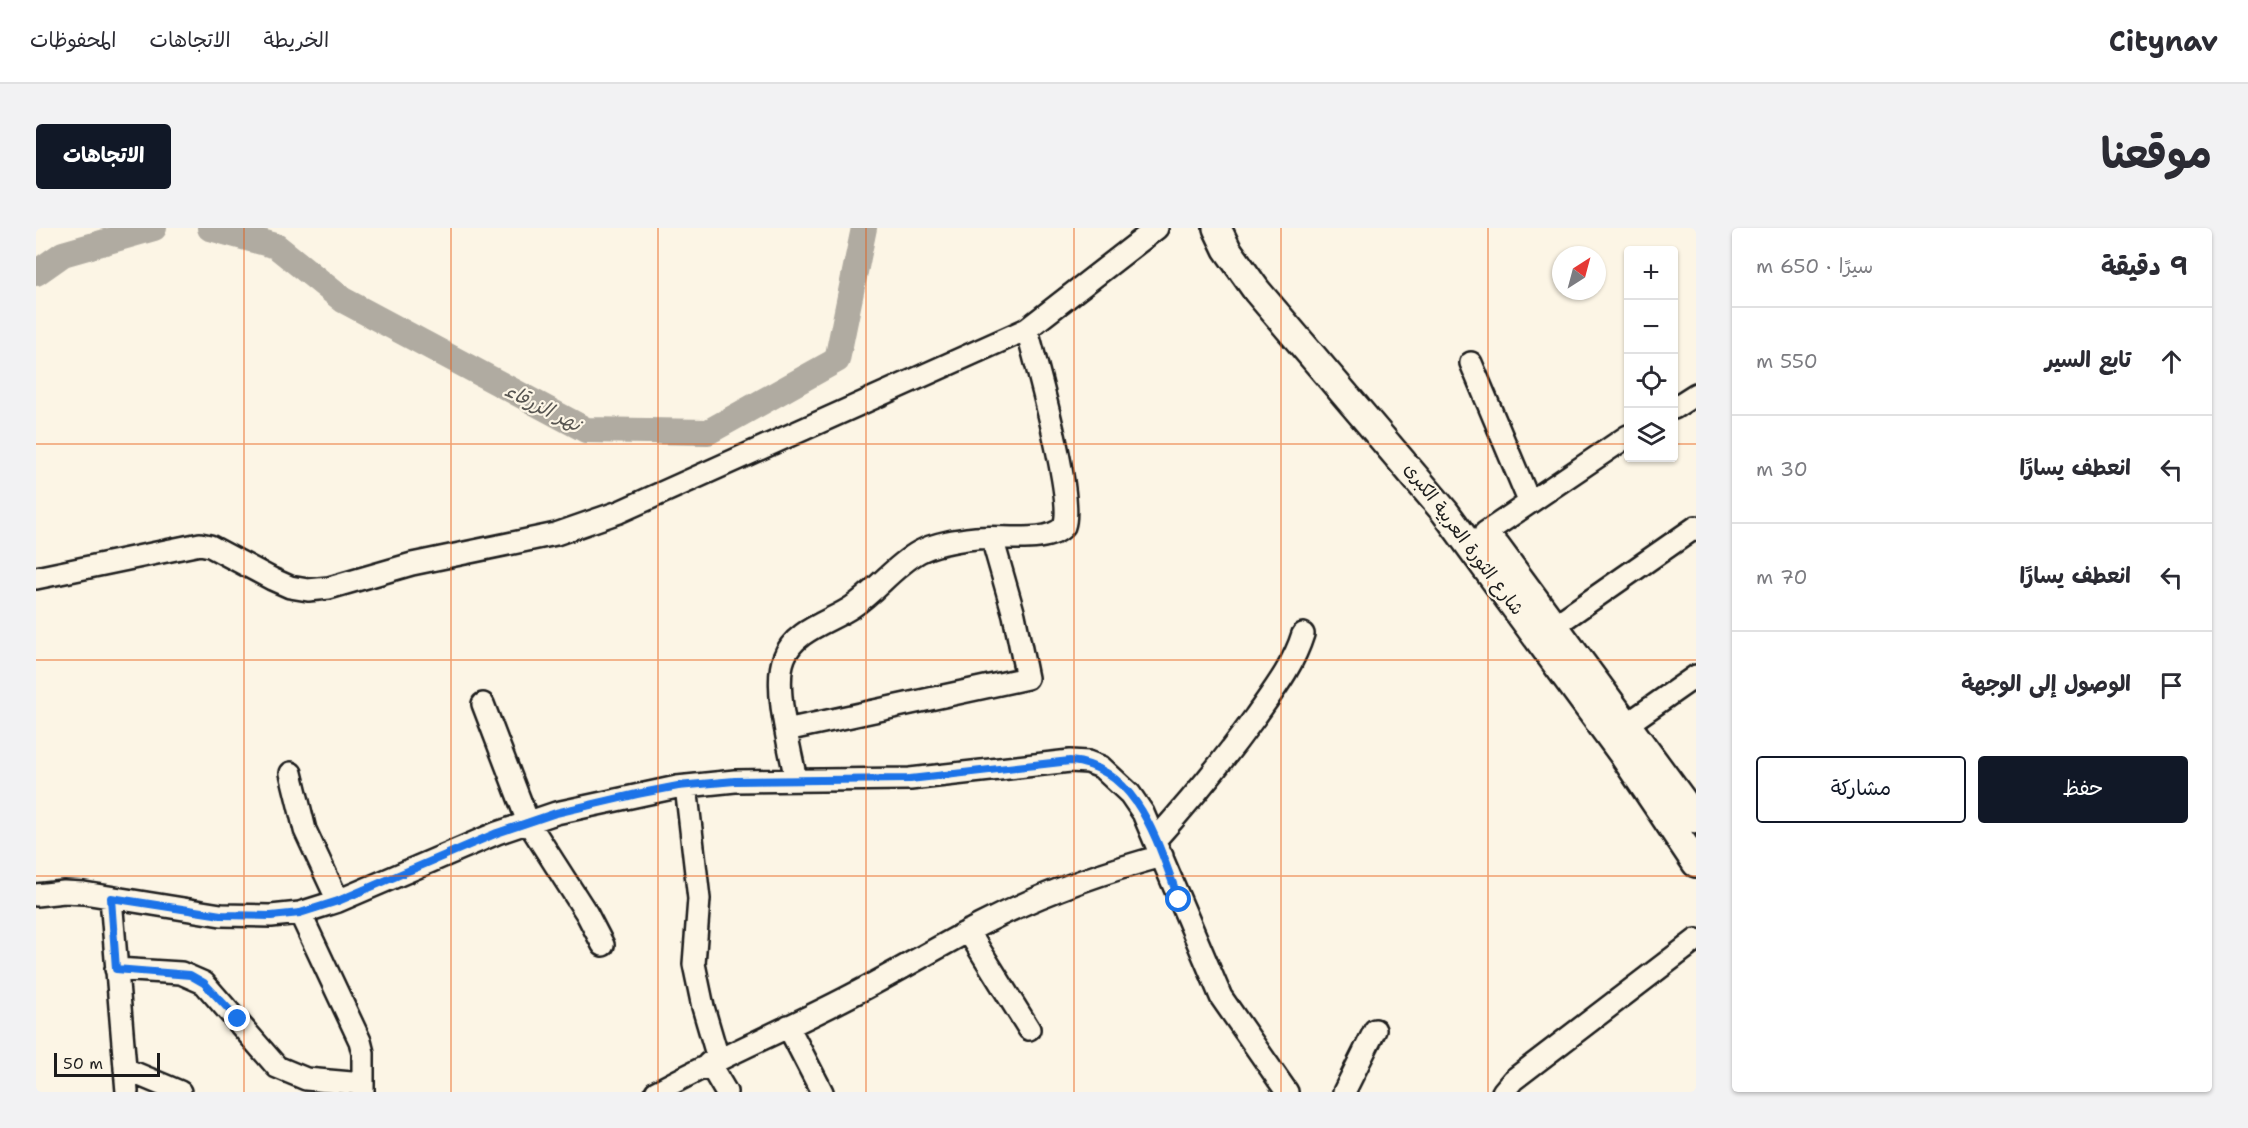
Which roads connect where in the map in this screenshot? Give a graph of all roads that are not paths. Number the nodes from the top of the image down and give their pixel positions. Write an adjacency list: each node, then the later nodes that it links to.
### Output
1 (1157, 228): 4 (street)
2 (1217, 228): 26 (main road, شارع الثورة العربية الكبرى)
3 (1236, 228): 11 (main road, شارع الثورة العربية الكبرى)
4 (1027, 328): 12 (street); 13 (street)
5 (1471, 363): 9 (street)
6 (1696, 394): 7 (street)
7 (1678, 405)
8 (1624, 439): 9 (street)
9 (1529, 501): 11 (street)
10 (1696, 527): 14 (street)
11 (1485, 533): 14 (main road, شارع الثورة العربية الكبرى)
12 (992, 538): 19 (street); 19 (street)
13 (36, 578)
14 (1554, 626): 18 (main road, شارع الثورة العربية الكبرى)
15 (1303, 634): 25 (street)
16 (1696, 676): 18 (street)
17 (483, 704): 24 (street)
18 (1626, 725): 23 (main road, شارع الثورة العربية الكبرى)
19 (786, 730): 21 (street)
20 (291, 773): 29 (street)
21 (796, 780): 22 (street); 25 (street)
22 (686, 786): 24 (street); 38 (street)
23 (1696, 819)
24 (528, 822): 29 (street); 33 (street)
25 (1159, 848): 31 (street); 46 (street)
26 (1696, 863)
27 (36, 895): 28 (street)
28 (111, 898): 30 (street); 34 (street)
29 (338, 901): 30 (street)
30 (300, 913): 40 (street)
31 (968, 931): 35 (street); 36 (street)
32 (1696, 940): 48 (street)
33 (603, 945)
34 (116, 969): 39 (street); 40 (street)
35 (788, 1026): 38 (street); 45 (street)
36 (1029, 1029)
37 (1375, 1030): 47 (street)
38 (714, 1060): 43 (street); 44 (street)
39 (125, 1069): 41 (street); 42 (street)
40 (363, 1088)
41 (127, 1092)
42 (180, 1092)
43 (656, 1092)
44 (726, 1092)
45 (822, 1092)
46 (1287, 1092)
47 (1344, 1092)
48 (1503, 1092)

